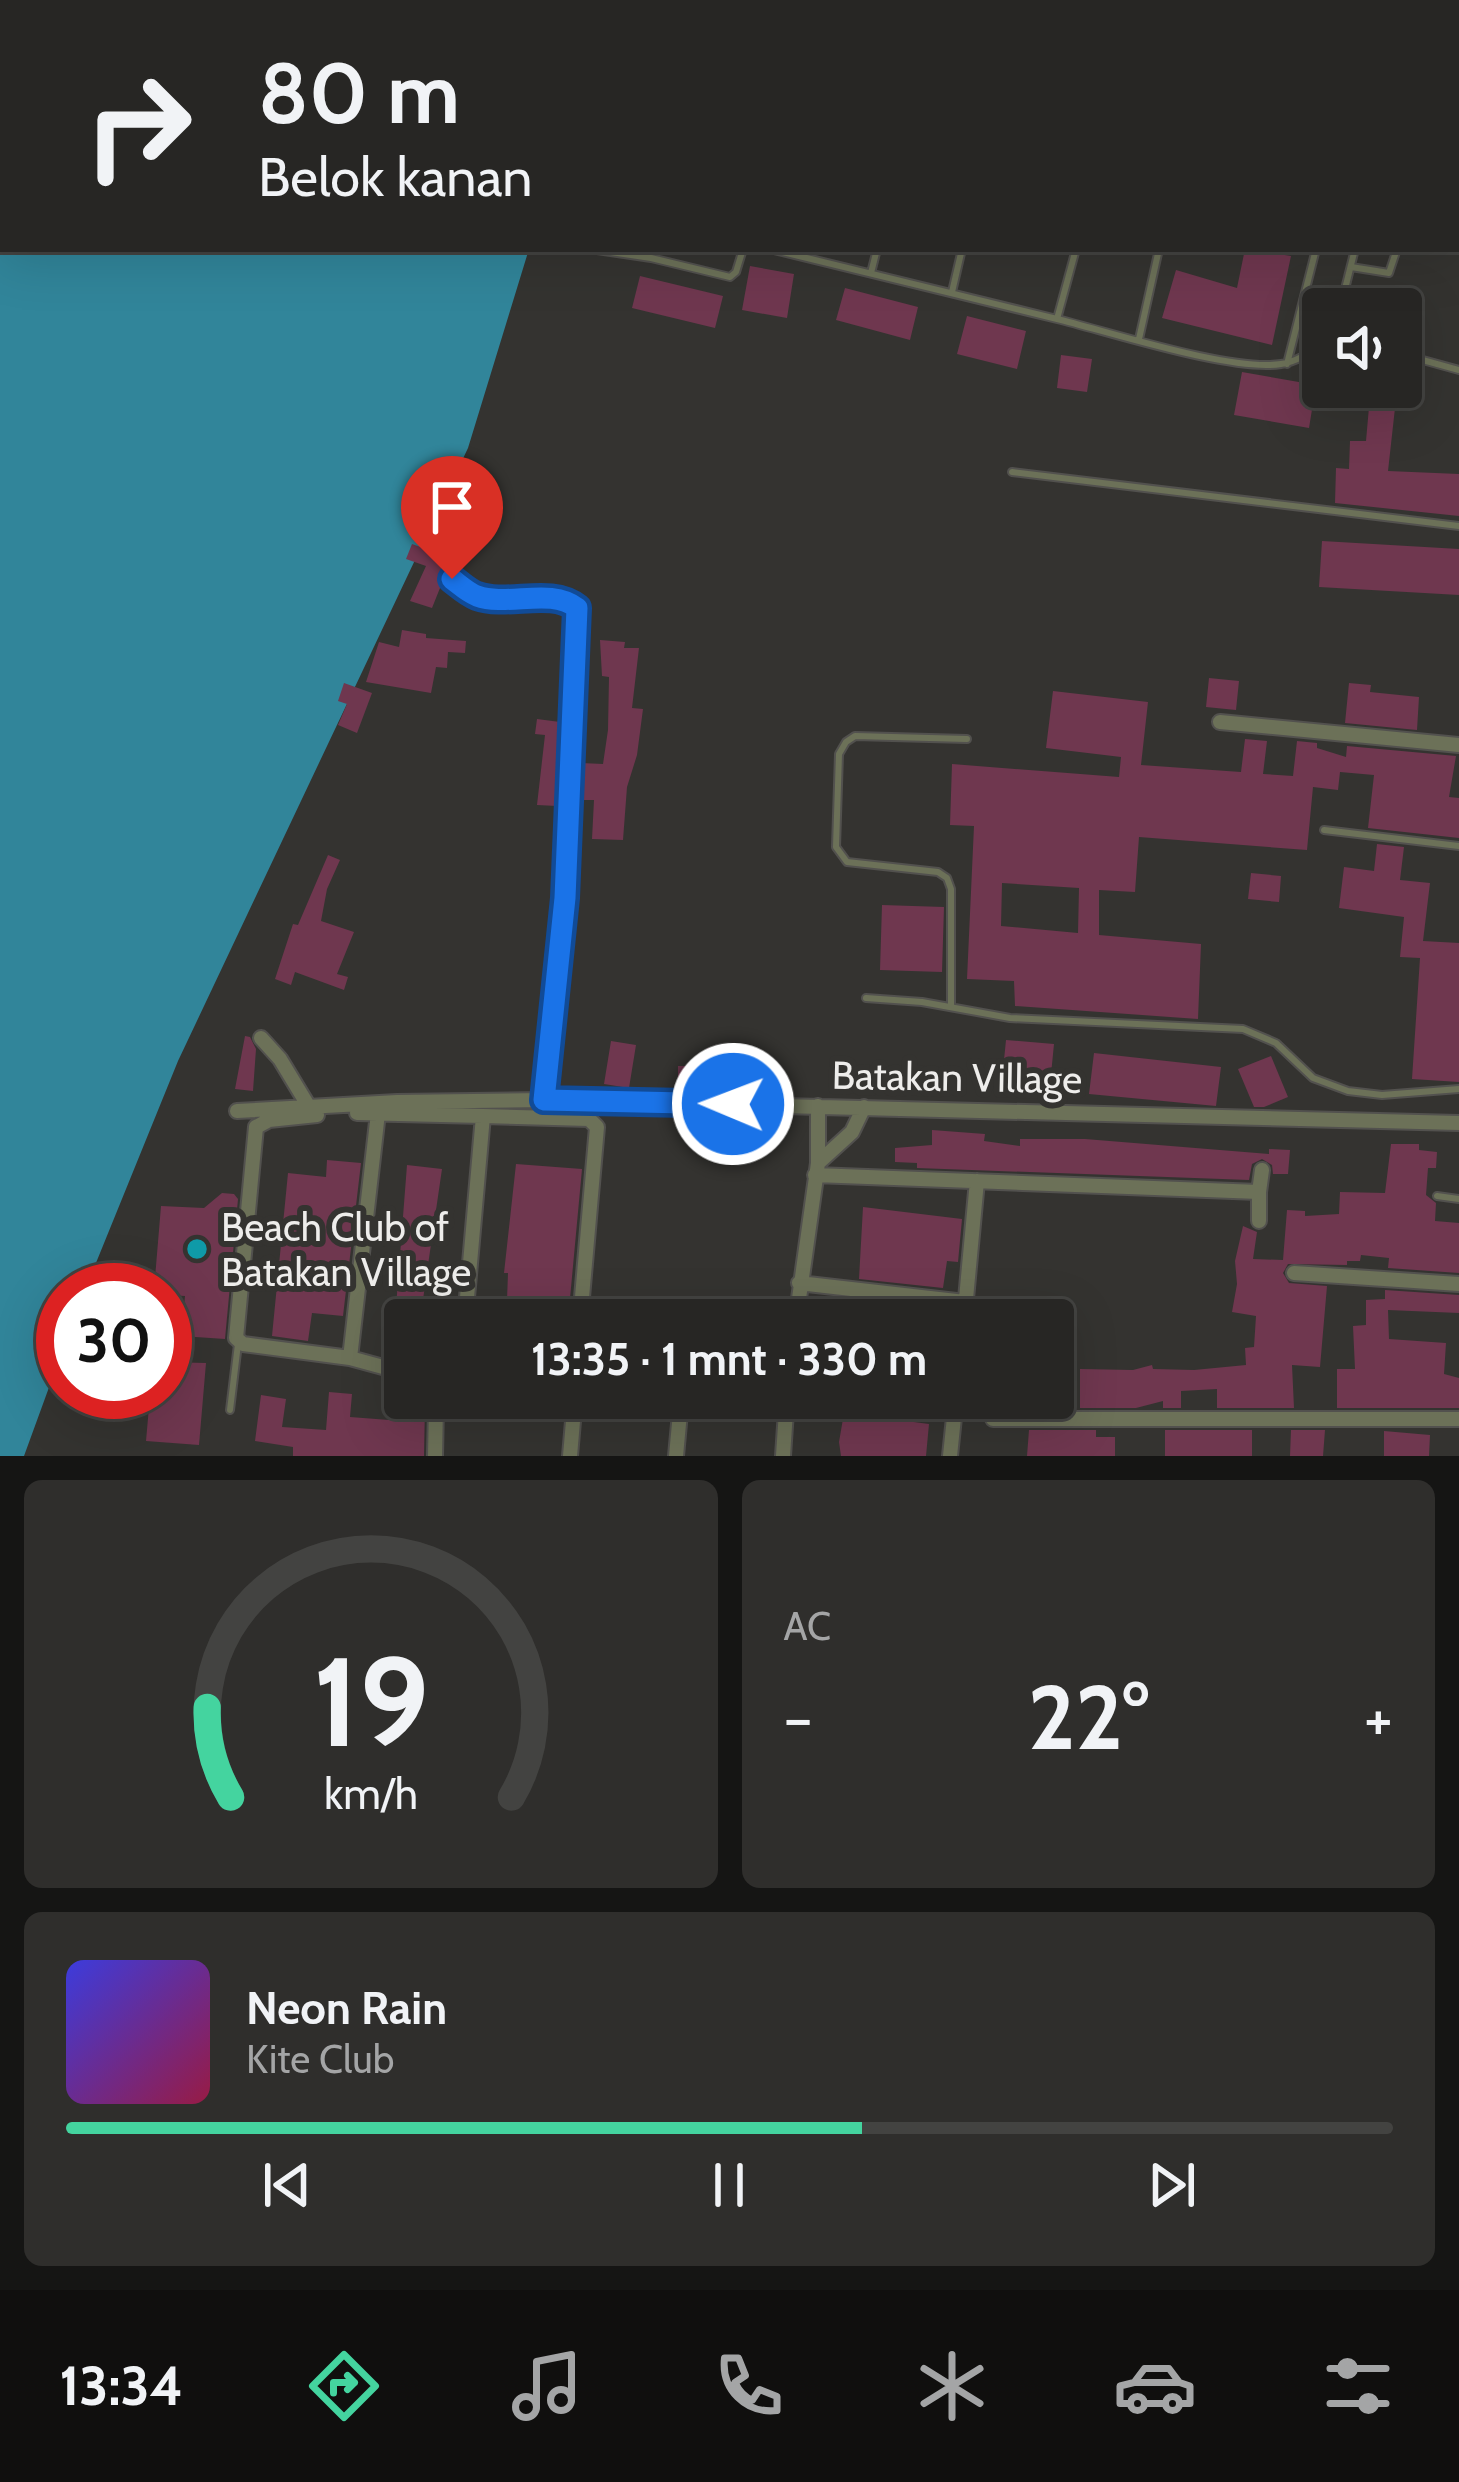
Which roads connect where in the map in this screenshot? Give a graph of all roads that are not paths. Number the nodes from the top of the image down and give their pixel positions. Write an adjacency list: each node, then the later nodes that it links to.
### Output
1 (742, 252): 10 (lane)
2 (783, 252): 12 (lane)
3 (877, 252): 12 (lane)
4 (961, 252): 14 (lane)
5 (1075, 252): 15 (lane)
6 (1158, 252): 16 (lane)
7 (1315, 252): 19 (lane)
8 (1354, 252): 11 (lane)
9 (1396, 252): 11 (lane)
10 (652, 254)
11 (1351, 267): 13 (lane)
12 (872, 272): 14 (lane)
13 (1346, 288)
14 (952, 292): 15 (lane)
15 (1057, 319): 16 (lane)
16 (1139, 339): 19 (lane)
17 (1302, 355): 19 (lane)
18 (1422, 360): 20 (lane)
19 (1287, 364)
20 (1459, 370)
21 (1012, 472): 22 (lane)
22 (1459, 526)
23 (452, 579): 33 (street)
24 (1220, 722): 26 (street)
25 (967, 739): 30 (lane)
26 (1459, 745)
27 (1324, 830): 28 (lane)
28 (1459, 846)
29 (866, 998): 30 (lane)
30 (951, 1007): 32 (lane)
31 (262, 1038): 34 (street)
32 (1459, 1089)
33 (544, 1100): 34 (street, Batakan Village); 35 (street, Batakan Village)
34 (307, 1102): 37 (street, Batakan Village)
35 (818, 1106): 36 (street, Batakan Village); 41 (street)
36 (864, 1107): 40 (street, Batakan Village); 41 (street)
37 (237, 1111)
38 (378, 1113): 39 (street); 56 (street); 57 (street)
39 (483, 1116): 51 (street); 52 (street)
40 (1459, 1123)
41 (817, 1169): 43 (street); 49 (street)
42 (1262, 1170): 44 (street)
43 (976, 1180): 44 (street); 55 (street)
44 (1258, 1192): 47 (street)
45 (1437, 1196): 46 (lane)
46 (1459, 1199)
47 (1259, 1222)
48 (1294, 1274): 50 (street)
49 (800, 1282): 53 (street); 54 (street)
50 (1459, 1284)
51 (467, 1299)
52 (582, 1299)
53 (798, 1299)
54 (940, 1299)
55 (965, 1299)
56 (238, 1341): 57 (street); 59 (lane)
57 (350, 1358): 58 (street)
58 (384, 1367)
59 (230, 1410)
60 (1074, 1418): 66 (street)
61 (436, 1419): 67 (street)
62 (573, 1419): 68 (street)
63 (679, 1419): 69 (street)
64 (786, 1419): 70 (street)
65 (954, 1419): 71 (street)
66 (1459, 1419)
67 (435, 1456)
68 (570, 1456)
69 (676, 1456)
70 (783, 1456)
71 (950, 1456)

